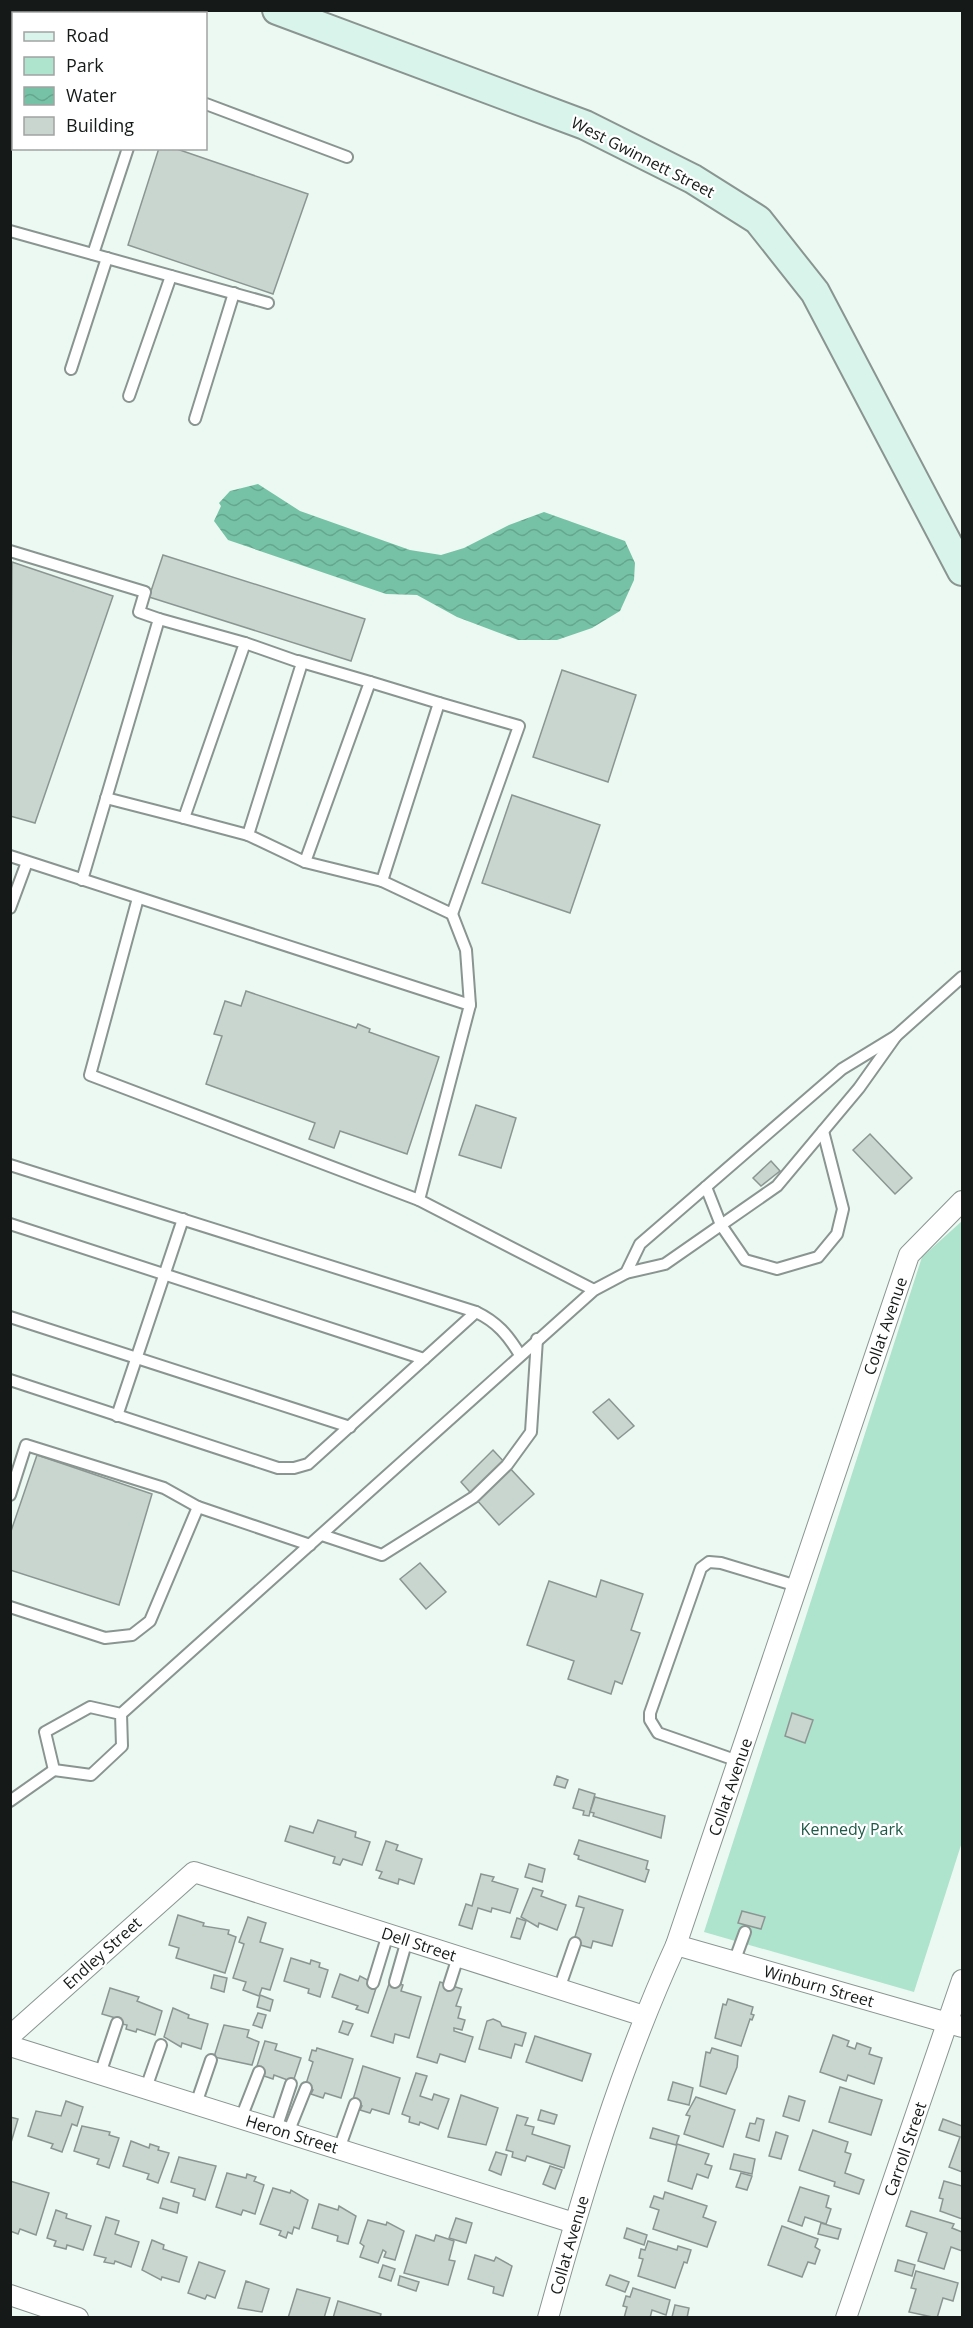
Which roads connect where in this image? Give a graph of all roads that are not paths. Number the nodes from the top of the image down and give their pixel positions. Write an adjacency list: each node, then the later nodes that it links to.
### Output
1 (277, 10): 15 (main road, West Gwinnett Street)
2 (207, 104): 4 (lane)
3 (127, 150): 6 (lane)
4 (347, 157)
5 (10, 231): 6 (lane)
6 (93, 254): 7 (lane)
7 (106, 258): 8 (lane); 11 (lane)
8 (171, 276): 9 (lane); 12 (lane)
9 (234, 293): 10 (lane); 13 (lane)
10 (268, 303)
11 (71, 369)
12 (129, 396)
13 (195, 419)
14 (10, 551): 16 (lane)
15 (963, 571)
16 (159, 619): 17 (lane); 21 (lane)
17 (245, 643): 18 (lane); 22 (lane)
18 (298, 662): 19 (lane); 23 (lane)
19 (370, 682): 20 (lane); 26 (lane)
20 (439, 703): 28 (lane); 31 (lane)
21 (106, 798): 22 (lane); 27 (lane)
22 (184, 818): 23 (lane)
23 (248, 835): 26 (lane)
24 (10, 856): 25 (lane)
25 (27, 862): 27 (lane); 30 (lane)
26 (305, 862): 28 (lane)
27 (82, 880): 29 (lane)
28 (382, 881): 31 (lane)
29 (138, 898): 33 (lane); 38 (lane)
30 (10, 908)
31 (452, 914): 33 (lane)
32 (963, 977): 34 (lane)
33 (470, 1005): 38 (lane)
34 (896, 1036): 35 (lane); 37 (lane)
35 (823, 1131): 42 (lane); 42 (lane)
36 (10, 1165): 40 (lane)
37 (706, 1187): 42 (lane); 43 (lane)
38 (418, 1200): 45 (lane)
39 (963, 1202): 59 (street, Collat Avenue)
40 (183, 1219): 44 (lane); 46 (lane)
41 (10, 1224): 44 (lane)
42 (721, 1225): 43 (lane)
43 (626, 1273): 45 (lane)
44 (164, 1274): 50 (lane); 51 (lane)
45 (594, 1290): 48 (lane)
46 (476, 1312): 49 (lane); 51 (lane)
47 (10, 1317): 50 (lane)
48 (537, 1339): 49 (lane); 57 (lane)
49 (520, 1355): 57 (lane)
50 (136, 1358): 53 (lane); 54 (lane)
51 (424, 1359): 54 (lane)
52 (10, 1380): 53 (lane)
53 (117, 1416): 54 (lane)
54 (350, 1427)
55 (10, 1495): 56 (lane)
56 (198, 1507): 58 (lane); 60 (lane)
57 (322, 1534): 58 (lane)
58 (310, 1545): 61 (lane)
59 (797, 1586): 62 (street, Collat Avenue); 62 (lane)
60 (10, 1607)
61 (121, 1714): 63 (lane); 63 (lane)
62 (738, 1761): 70 (street, Collat Avenue)
63 (54, 1770): 64 (lane)
64 (10, 1802)
65 (194, 1872): 67 (street, Dell Street); 81 (street, Endley Street)
66 (746, 1932): 72 (lane)
67 (388, 1934): 68 (street, Dell Street); 75 (lane)
68 (407, 1940): 71 (street, Dell Street); 74 (lane)
69 (575, 1944): 77 (lane)
70 (676, 1945): 72 (street, Winburn Street); 78 (street, Collat Avenue)
71 (458, 1957): 76 (lane); 77 (street, Dell Street)
72 (734, 1962): 80 (street, Winburn Street)
73 (963, 1980): 80 (street, Carroll Street)
74 (395, 1982)
75 (374, 1983)
76 (449, 1985)
77 (559, 1989): 78 (street, Dell Street)
78 (644, 2016): 95 (street, Collat Avenue)
79 (117, 2023): 86 (lane)
80 (956, 2025): 99 (street, Carroll Street)
81 (10, 2037)
82 (161, 2045): 88 (lane)
83 (10, 2046): 86 (street, Heron Street)
84 (211, 2060): 90 (lane)
85 (259, 2072): 92 (lane)
86 (100, 2074): 88 (street, Heron Street)
87 (291, 2084): 93 (lane)
88 (146, 2088): 90 (street, Heron Street)
89 (306, 2088): 93 (lane)
90 (196, 2104): 92 (street, Heron Street)
91 (355, 2104): 94 (lane)
92 (241, 2118): 93 (street, Heron Street)
93 (282, 2131): 94 (street, Heron Street)
94 (339, 2149): 95 (street, Heron Street)
95 (574, 2223): 98 (street, Collat Avenue)
96 (10, 2295): 97 (street)
97 (78, 2318)
98 (548, 2318)
99 (846, 2318)

